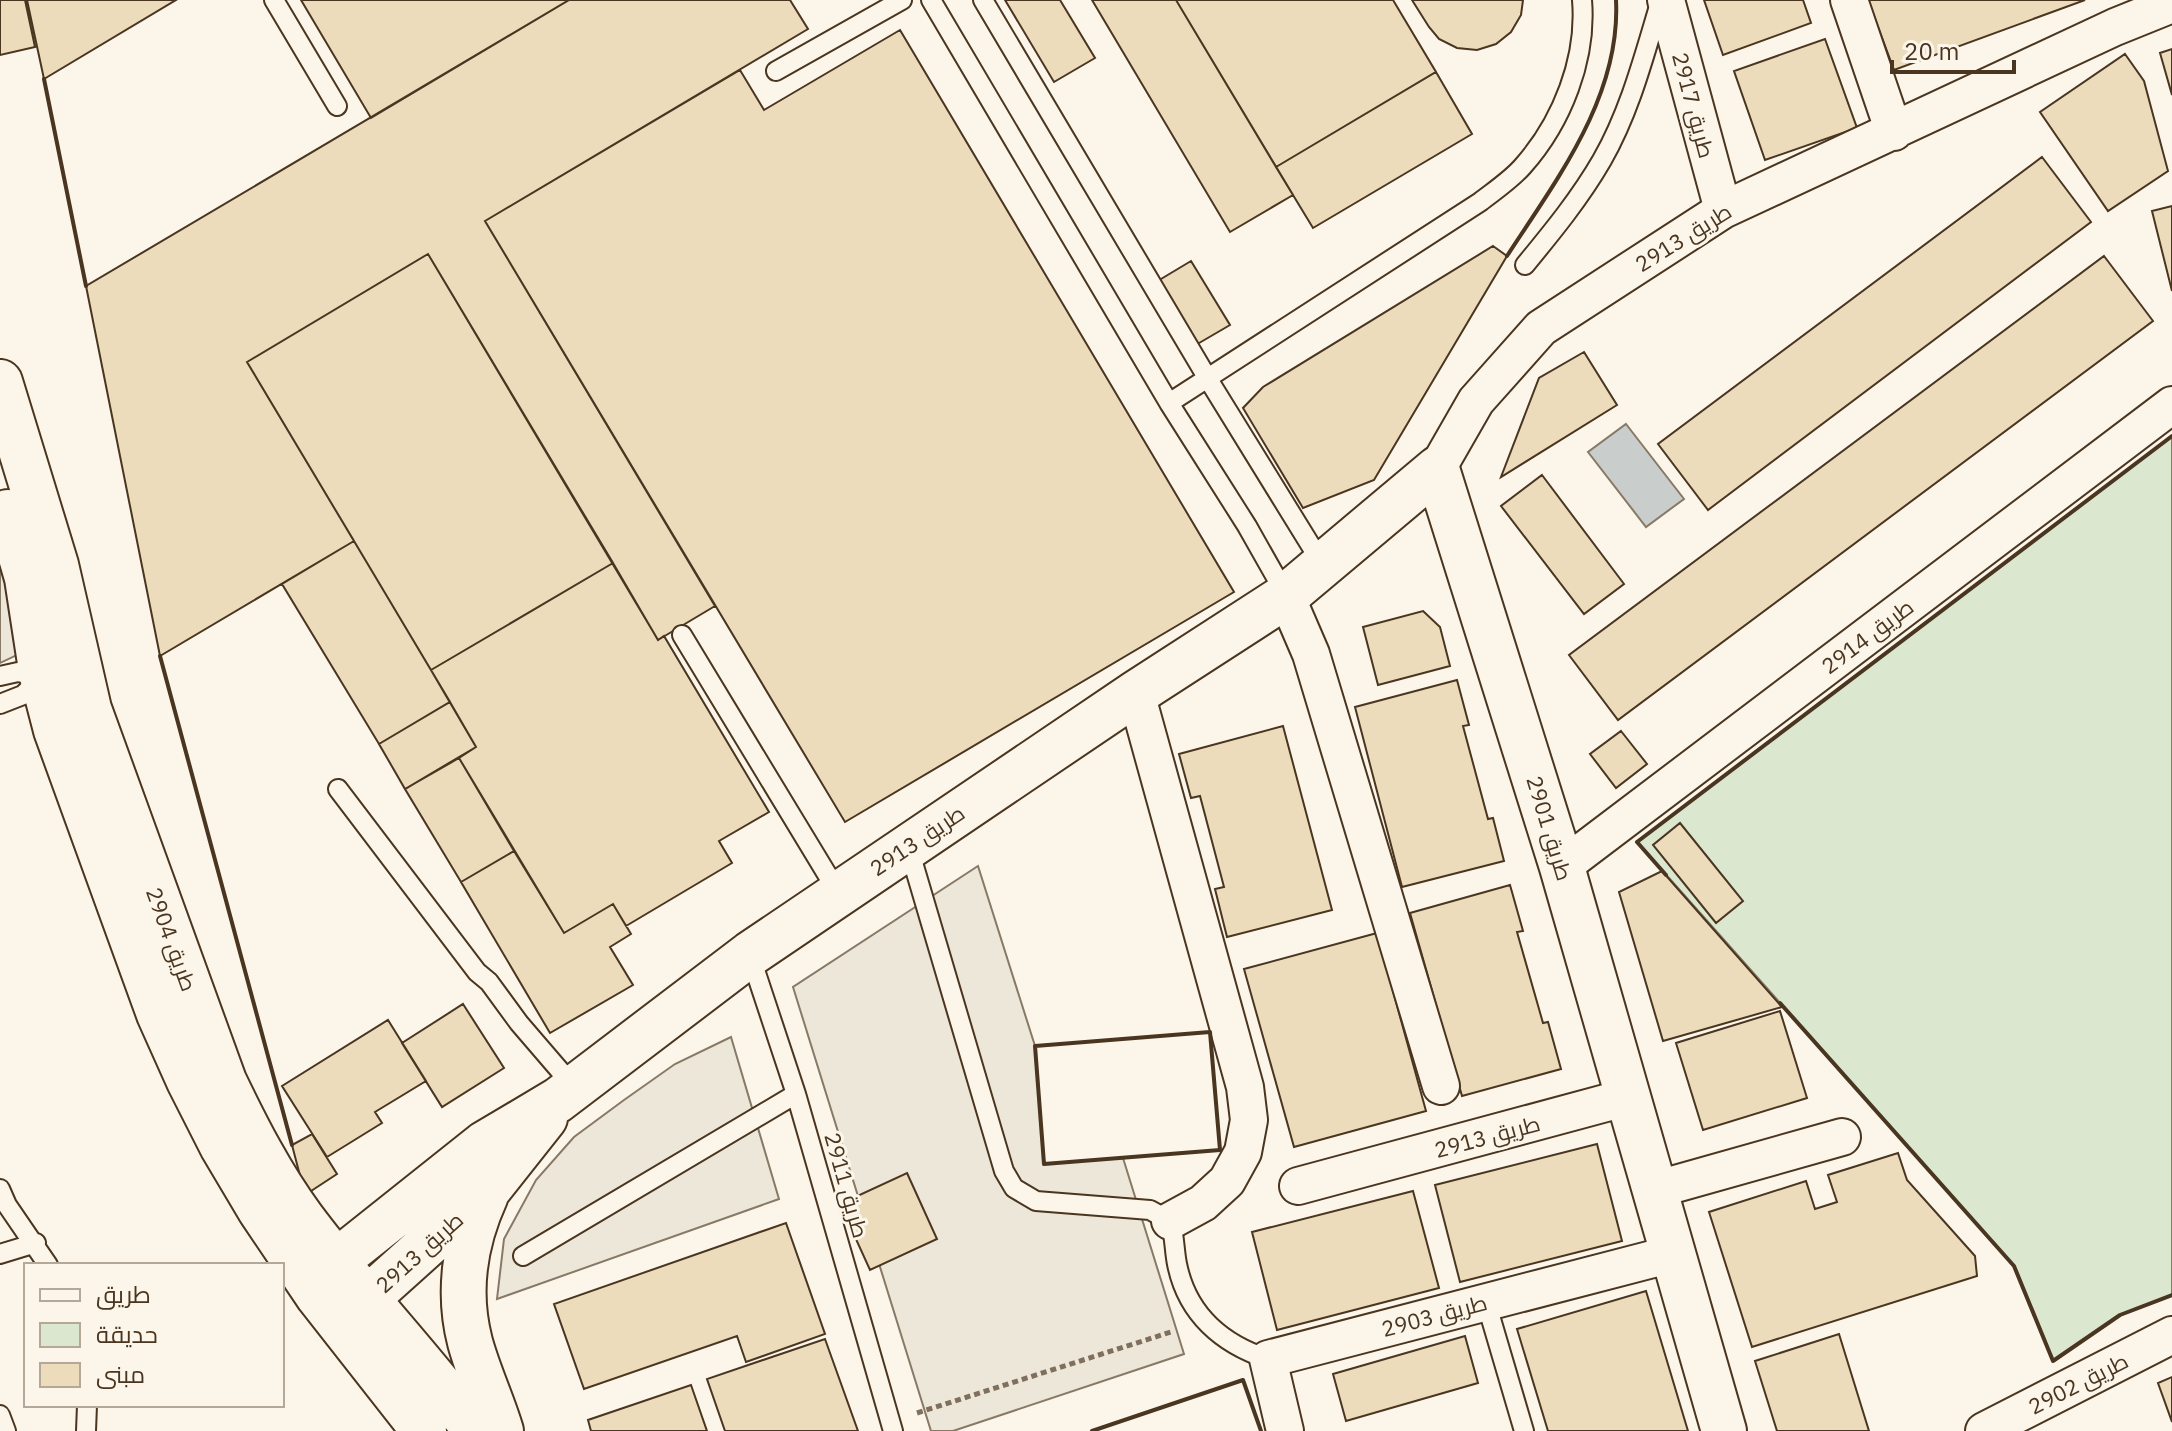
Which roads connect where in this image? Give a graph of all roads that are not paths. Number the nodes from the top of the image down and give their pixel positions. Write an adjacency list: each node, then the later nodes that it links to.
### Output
1 (274, 0): 11 (lane)
2 (902, 0): 10 (lane)
3 (931, 0): 17 (lane)
4 (983, 0): 15 (lane)
5 (1582, 0): 15 (lane)
6 (1663, 0): 13 (street, طريق 2917); 14 (lane)
7 (1849, 0): 12 (street)
8 (2172, 4): 9 (street, طريق 2913)
9 (2110, 13): 12 (street, طريق 2913)
10 (776, 71)
11 (337, 106)
12 (1894, 132): 13 (street, طريق 2913)
13 (1723, 210): 19 (street, طريق 2913)
14 (1525, 265)
15 (1208, 379): 17 (lane); 21 (lane)
16 (0, 382): 24 (street, طريق 2904)
17 (1169, 403): 22 (lane)
18 (2172, 405): 29 (street, طريق 2914)
19 (1437, 469): 21 (street, طريق 2913); 29 (street, طريق 2901)
20 (0, 482): 24 (street, طريق 2904)
21 (1324, 567): 22 (street, طريق 2913)
22 (1286, 596): 25 (street, طريق 2913); 32 (street)
23 (682, 635): 30 (lane)
24 (40, 672): 26 (lane); 47 (street, طريق 2904)
25 (1136, 693): 28 (street, طريق 2913); 41 (street)
26 (0, 704)
27 (338, 789): 33 (lane)
28 (908, 846): 30 (street, طريق 2913); 41 (lane)
29 (1562, 867): 35 (street, طريق 2901)
30 (839, 894): 31 (street, طريق 2913)
31 (750, 954): 33 (street, طريق 2913); 34 (lane, طريق 2911)
32 (1441, 1086)
33 (566, 1093): 39 (street, طريق 2913); 47 (street, طريق 2913)
34 (796, 1094): 45 (lane); 53 (lane, طريق 2911)
35 (1628, 1097): 37 (street, طريق 2913); 40 (street, طريق 2901)
36 (1842, 1137): 40 (street)
37 (1298, 1186)
38 (0, 1189): 42 (lane)
39 (488, 1190): 47 (street, طريق 2913); 58 (street)
40 (1654, 1190): 44 (street, طريق 2901)
41 (1170, 1221): 50 (lane)
42 (36, 1243): 43 (lane); 46 (lane)
43 (0, 1254)
44 (1672, 1254): 48 (street, طريق 2903); 61 (street, طريق 2901)
45 (523, 1256)
46 (47, 1263)
47 (335, 1292): 56 (street, طريق 2904); 57 (street, طريق 2904)
48 (1486, 1302): 50 (street, طريق 2903); 60 (lane)
49 (2172, 1335): 62 (street, طريق 2902)
50 (1268, 1359): 59 (street)
51 (87, 1407): 55 (lane)
52 (0, 1415): 54 (lane)
53 (892, 1426)
54 (6, 1431)
55 (86, 1431)
56 (424, 1431)
57 (476, 1431)
58 (501, 1431)
59 (1285, 1431)
60 (1524, 1431)
61 (1724, 1431)
62 (1984, 1431)

